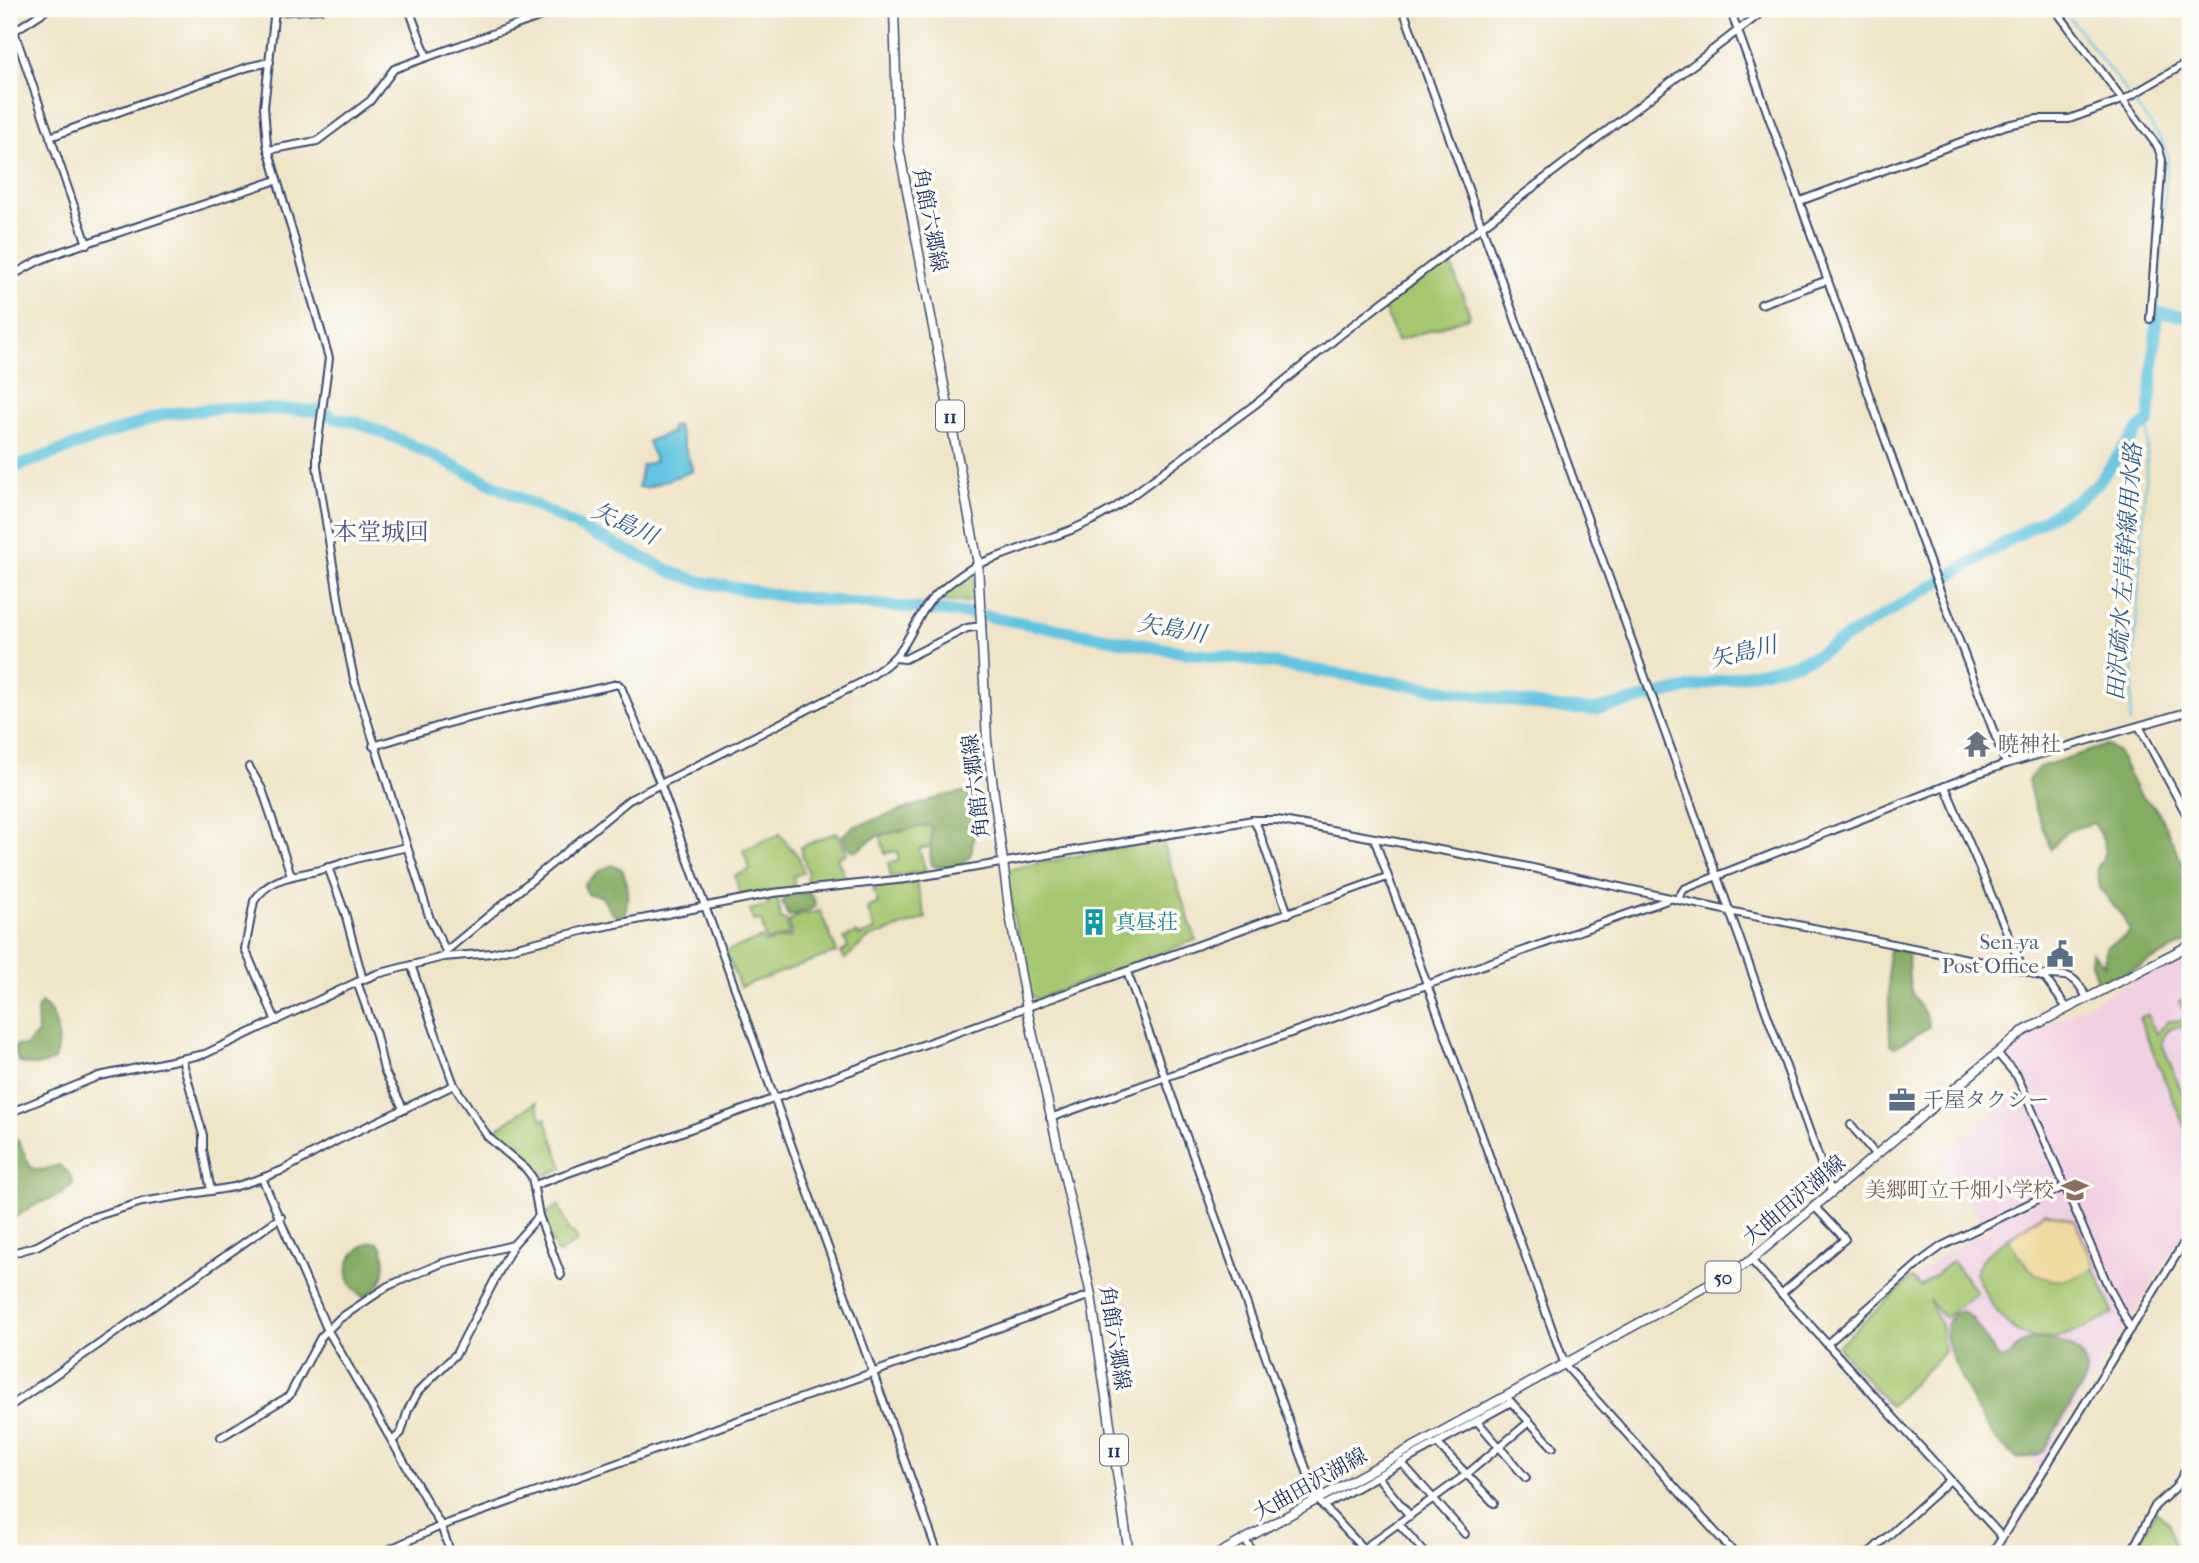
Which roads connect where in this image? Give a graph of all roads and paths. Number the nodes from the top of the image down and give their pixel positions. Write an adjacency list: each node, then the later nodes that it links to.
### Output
1 (48, 9): 16 (street)
2 (321, 9): 10 (street)
3 (409, 9): 12 (street)
4 (561, 9): 12 (street)
5 (894, 9): 26 (main road, 角館六郷線 / 11)
6 (1403, 9): 20 (street)
7 (1730, 9): 11 (street)
8 (1766, 9): 11 (street)
9 (2055, 9): 15 (street)
10 (275, 10): 14 (street)
11 (1737, 31): 19 (street); 20 (street)
12 (427, 57): 17 (street)
13 (2190, 61): 15 (street)
14 (271, 62): 16 (street); 17 (street)
15 (2125, 99): 19 (street); 25 (street)
16 (50, 137): 21 (street)
17 (268, 150): 18 (street)
18 (277, 180): 21 (street); 31 (street)
19 (1800, 201): 23 (street)
20 (1482, 228): 26 (street); 43 (street)
21 (87, 244): 22 (street)
22 (9, 277)
23 (1828, 279): 24 (street); 32 (street)
24 (1761, 304)
25 (2150, 319)
26 (978, 564): 27 (main road, 角館六郷線 / 11); 28 (street)
27 (982, 625): 28 (street); 40 (main road, 角館六郷線 / 11)
28 (894, 658): 34 (street)
29 (2190, 711): 30 (street)
30 (2139, 726): 32 (street); 37 (street)
31 (373, 746): 34 (street); 39 (street)
32 (2006, 764): 35 (street)
33 (249, 766): 42 (street)
34 (660, 783): 46 (street); 50 (street)
35 (1945, 786): 43 (street); 52 (street)
36 (1252, 820): 38 (street); 40 (street); 48 (street)
37 (2190, 821)
38 (1374, 838): 44 (street); 45 (street)
39 (407, 848): 41 (street); 50 (street)
40 (1002, 865): 46 (street); 58 (main road, 角館六郷線 / 11)
41 (328, 867): 42 (street); 55 (street)
42 (291, 875): 60 (street)
43 (1716, 876): 45 (street); 47 (street)
44 (1387, 877): 48 (street); 56 (street)
45 (1675, 899): 47 (street); 56 (street)
46 (704, 907): 50 (street); 65 (street)
47 (1729, 911): 52 (street); 75 (street)
48 (1288, 914): 53 (street)
49 (2190, 945): 57 (main road, 大曲田沢湖線 / 50)
50 (445, 954): 51 (street)
51 (411, 965): 55 (street); 64 (street)
52 (2023, 970): 54 (street)
53 (1127, 972): 58 (street); 63 (street)
54 (2034, 974): 57 (street); 59 (street)
55 (360, 981): 60 (street); 66 (street)
56 (1427, 984): 63 (street); 89 (street)
57 (2087, 998): 59 (main road, 大曲田沢湖線 / 50)
58 (1027, 1009): 65 (street); 68 (main road, 角館六郷線 / 11)
59 (2067, 1009): 61 (main road, 大曲田沢湖線 / 50)
60 (276, 1021): 62 (street)
61 (1997, 1053): 70 (main road, 大曲田沢湖線 / 50); 73 (street)
62 (182, 1059): 67 (street); 74 (street)
63 (1165, 1078): 68 (street); 107 (street)
64 (454, 1085): 66 (street); 72 (street)
65 (775, 1099): 72 (street); 90 (street)
66 (404, 1110): 71 (street)
67 (10, 1111)
68 (1051, 1118): 85 (main road, 角館六郷線 / 11)
69 (1851, 1125): 70 (street)
70 (1875, 1154): 75 (main road, 大曲田沢湖線 / 50)
71 (262, 1178): 74 (street); 78 (street)
72 (535, 1185): 77 (street)
73 (2065, 1186): 87 (street); 88 (street)
74 (211, 1191): 81 (street)
75 (1831, 1191): 76 (main road, 大曲田沢湖線 / 50)
76 (1814, 1206): 82 (main road, 大曲田沢湖線 / 50); 84 (street)
77 (539, 1216): 80 (street); 83 (street)
78 (281, 1217): 86 (street); 92 (street)
79 (2190, 1233): 87 (street)
80 (513, 1245): 86 (street); 96 (street)
81 (9, 1254)
82 (1751, 1260): 84 (street); 89 (main road, 大曲田沢湖線 / 50)
83 (561, 1275)
84 (1781, 1294): 88 (street)
85 (1091, 1295): 90 (street); 119 (main road, 角館六郷線 / 11)
86 (327, 1329): 95 (street); 96 (street)
87 (2131, 1329): 113 (street)
88 (1827, 1344): 105 (street)
89 (1565, 1365): 91 (main road, 大曲田沢湖線 / 50); 123 (street)
90 (874, 1373): 111 (street); 118 (street)
91 (1509, 1399): 93 (street); 94 (street); 107 (main road, 大曲田沢湖線 / 50)
92 (9, 1407)
93 (1476, 1421): 97 (street); 98 (street)
94 (1529, 1422): 98 (street); 99 (street)
95 (221, 1437)
96 (392, 1441): 111 (street)
97 (1437, 1443): 100 (street); 102 (street)
98 (1499, 1447): 102 (street); 104 (street)
99 (1553, 1447)
100 (1402, 1462): 103 (street); 106 (street)
101 (2190, 1463): 126 (street)
102 (1467, 1474): 106 (street); 108 (street)
103 (1377, 1476): 107 (street); 109 (street)
104 (1526, 1478)
105 (1950, 1480): 113 (street); 124 (street)
106 (1435, 1499): 109 (street); 112 (street)
107 (1320, 1503): 114 (main road, 大曲田沢湖線 / 50); 115 (street)
108 (1494, 1503)
109 (1410, 1516): 110 (street)
110 (1399, 1524): 115 (street); 122 (street)
111 (441, 1526): 116 (street); 117 (street)
112 (1465, 1534)
113 (2002, 1537): 125 (street)
114 (1245, 1539): 120 (main road, 大曲田沢湖線 / 50); 121 (street)
115 (1366, 1552)
116 (379, 1554)
117 (451, 1554)
118 (938, 1554)
119 (1129, 1554)
120 (1218, 1554)
121 (1254, 1554)
122 (1426, 1554)
123 (1735, 1554)
124 (1868, 1554)
125 (1992, 1554)
126 (2133, 1554)

